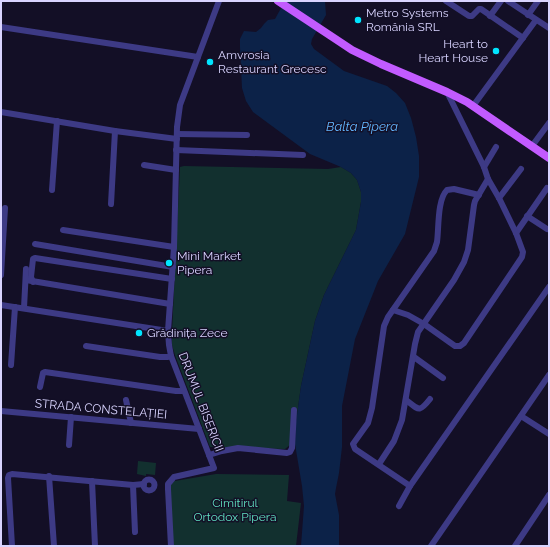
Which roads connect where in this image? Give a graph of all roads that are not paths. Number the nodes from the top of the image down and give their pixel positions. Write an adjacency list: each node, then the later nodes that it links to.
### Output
1 (219, 1): 13 (street, DRUMUL BISERICII)
2 (278, 1): 14 (main road)
3 (446, 1): 8 (street)
4 (501, 1): 8 (street)
5 (508, 1): 7 (street)
6 (538, 1): 7 (street)
7 (528, 15): 9 (street)
8 (490, 16): 12 (street)
9 (536, 20): 11 (street); 12 (street)
10 (1, 27): 13 (street)
11 (549, 28)
12 (523, 38): 16 (street)
13 (198, 57): 23 (street, DRUMUL BISERICII)
14 (447, 92): 15 (main road); 17 (street)
15 (460, 98): 16 (main road); 17 (street)
16 (474, 106): 24 (main road)
17 (454, 107): 30 (street)
18 (1, 112): 19 (street)
19 (57, 121): 21 (street); 34 (street)
20 (549, 123): 24 (street)
21 (115, 131): 23 (street); 38 (street)
22 (247, 135): 23 (street)
23 (177, 136): 26 (street, DRUMUL BISERICII)
24 (532, 146): 28 (main road)
25 (496, 147): 30 (street)
26 (176, 150): 27 (street); 32 (street, DRUMUL BISERICII)
27 (303, 155)
28 (549, 158)
29 (144, 165): 32 (street)
30 (484, 166): 33 (street)
31 (521, 169): 37 (street)
32 (176, 170): 45 (street, DRUMUL BISERICII)
33 (488, 179): 36 (street); 37 (street)
34 (52, 190)
35 (549, 190): 40 (street)
36 (479, 195): 57 (street); 58 (street)
37 (499, 198): 43 (street)
38 (111, 204)
39 (5, 208): 48 (street)
40 (527, 216): 42 (street); 43 (street)
41 (63, 230): 45 (street)
42 (547, 230)
43 (516, 233): 58 (street)
44 (35, 244): 46 (street)
45 (174, 247): 46 (street, DRUMUL BISERICII)
46 (173, 267): 49 (street, DRUMUL BISERICII)
47 (26, 269): 50 (street)
48 (1, 275)
49 (172, 279): 51 (street); 53 (street, DRUMUL BISERICII)
50 (26, 280): 51 (street); 56 (street)
51 (33, 282): 53 (street)
52 (549, 287): 85 (street)
53 (170, 304): 59 (street, DRUMUL BISERICII)
54 (1, 305): 55 (street)
55 (15, 307): 56 (street); 63 (street)
56 (24, 308): 59 (street)
57 (393, 310): 58 (street); 80 (street)
58 (424, 324): 62 (street)
59 (168, 331): 61 (street, DRUMUL BISERICII)
60 (86, 346): 61 (street)
61 (171, 356): 67 (street, DRUMUL BISERICII)
62 (414, 357): 65 (street); 70 (street)
63 (11, 365)
64 (549, 375): 73 (street)
65 (444, 378)
66 (40, 387): 67 (street)
67 (184, 391): 76 (street, DRUMUL BISERICII)
68 (430, 399): 70 (street)
69 (126, 400): 75 (street)
70 (406, 400): 80 (street)
71 (294, 410): 79 (street)
72 (1, 411): 74 (street, STRADA CONSTELAȚIEI)
73 (521, 416): 77 (street); 93 (street)
74 (71, 417): 75 (street, STRADA CONSTELAȚIEI); 78 (street)
75 (131, 423): 76 (street, STRADA CONSTELAȚIEI)
76 (199, 429): 79 (street, DRUMUL BISERICII)
77 (549, 434)
78 (69, 445)
79 (209, 455): 84 (street, DRUMUL BISERICII)
80 (379, 464): 85 (street)
81 (50, 476): 82 (street); 89 (street); 90 (street)
82 (92, 481): 83 (street); 91 (street)
83 (133, 484): 84 (street); 88 (street)
84 (168, 484): 92 (street)
85 (410, 486): 87 (street)
86 (549, 495): 94 (street)
87 (399, 506)
88 (136, 532)
89 (12, 546)
90 (54, 546)
91 (95, 546)
92 (171, 546)
93 (431, 546)
94 (515, 546)

